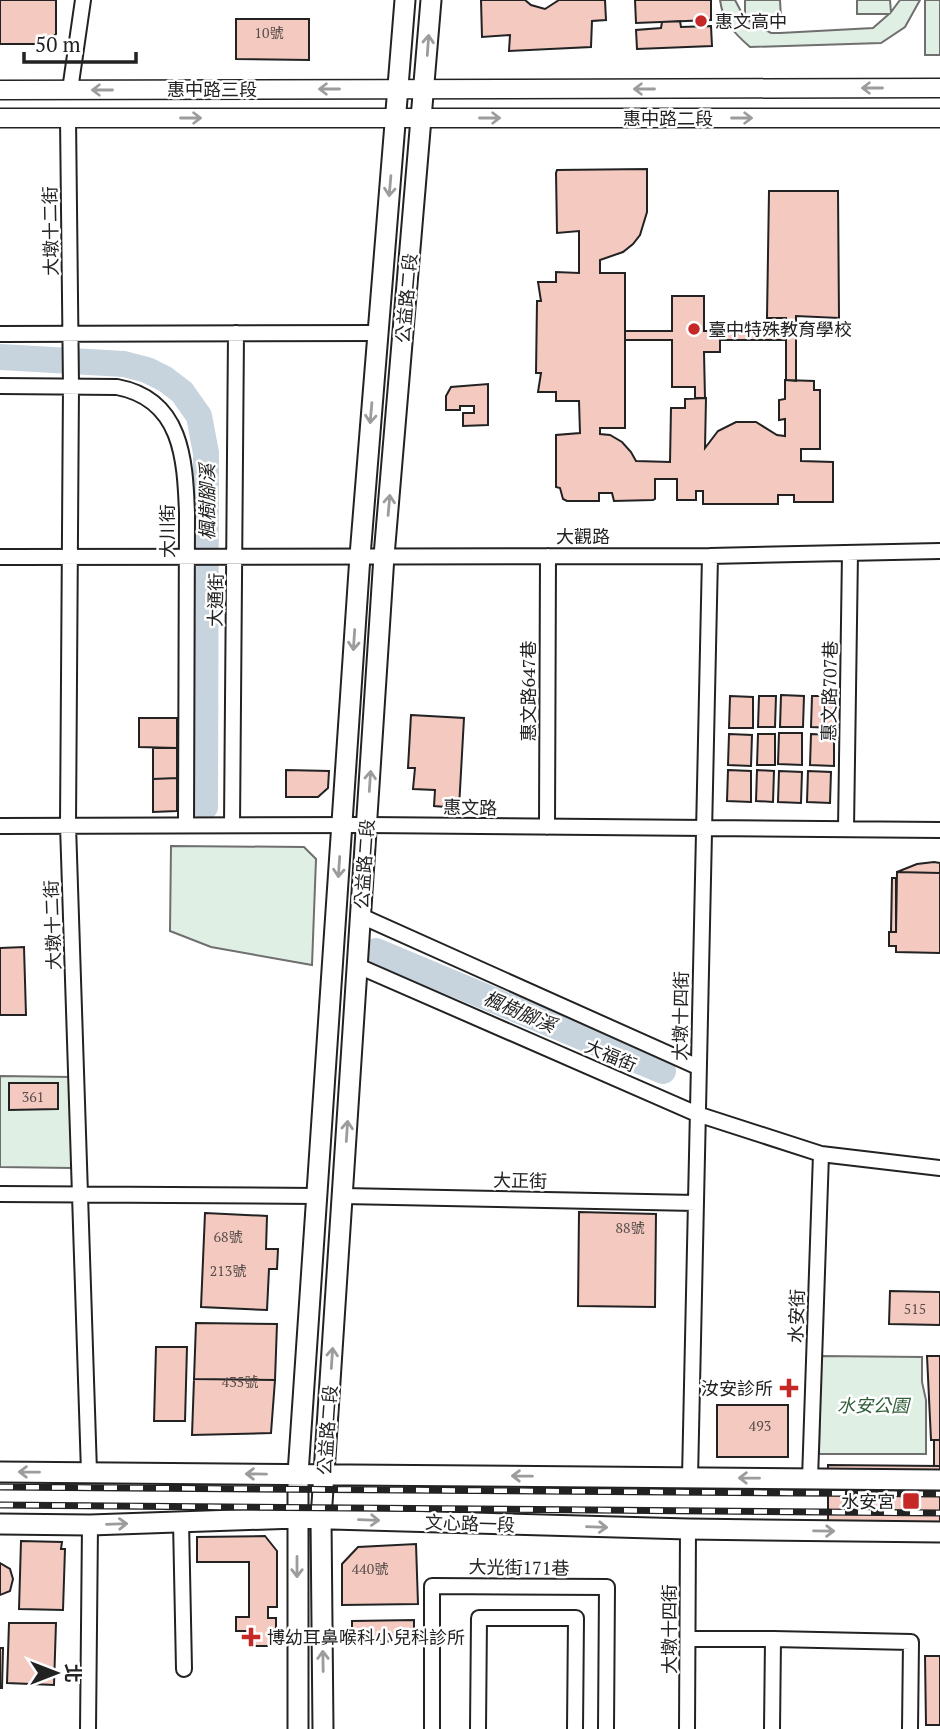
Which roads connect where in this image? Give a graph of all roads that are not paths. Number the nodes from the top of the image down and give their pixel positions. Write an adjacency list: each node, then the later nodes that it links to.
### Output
1 (83, 0): 8 (street)
2 (405, 0): 5 (main road, 公益路二段)
3 (431, 0): 6 (main road, 公益路二段, one-way to 3)
4 (940, 88): 6 (street, 惠中路二段, one-way to 6)
5 (398, 89): 6 (street, 惠中路三段); 8 (street, 惠中路三段, one-way to 8); 11 (main road, 公益路二段)
6 (424, 89): 12 (main road, 公益路二段)
7 (0, 90): 8 (street, 惠中路三段)
8 (70, 90)
9 (0, 118): 10 (street, 惠中路三段)
10 (68, 118): 11 (street, 惠中路三段, one-way to 11); 17 (street, 大墩十二街)
11 (395, 118): 12 (street, 惠中路二段); 15 (main road, 公益路二段, one-way to 15)
12 (422, 118): 13 (street, 惠中路二段, one-way to 13); 23 (main road, 公益路二段, one-way to 12)
13 (940, 118)
14 (236, 333): 15 (street); 17 (street); 29 (street, 大通街)
15 (378, 333): 22 (main road, 公益路二段, one-way to 22)
16 (0, 334): 17 (street)
17 (71, 339): 18 (street, 大墩十二街)
18 (71, 381): 19 (street, 大川街); 27 (street, 大墩十二街); 28 (street, 大川街)
19 (0, 386)
20 (940, 551): 21 (street, 大觀路)
21 (850, 553): 25 (street, 大觀路); 38 (street, 惠文路707巷)
22 (360, 556): 23 (street, 大觀路); 29 (street, 大觀路); 34 (main road, 公益路二段, one-way to 34)
23 (384, 556): 24 (street, 大觀路); 35 (main road, 公益路二段, one-way to 23)
24 (548, 556): 25 (street, 大觀路); 36 (street, 惠文路647巷)
25 (710, 556): 37 (street, 大墩十四街)
26 (0, 557): 27 (street)
27 (69, 557): 28 (street); 31 (street, 大墩十二街)
28 (191, 557): 29 (street, 大觀路); 32 (street, 大川街)
29 (230, 557): 33 (street, 大通街)
30 (0, 825): 31 (street, 惠文路)
31 (68, 825): 32 (street, 惠文路); 47 (street, 大墩十二街)
32 (186, 825): 33 (street, 惠文路)
33 (232, 825): 34 (street, 惠文路)
34 (342, 825): 35 (street, 惠文路); 48 (main road, 公益路二段, one-way to 48)
35 (367, 825): 36 (street, 惠文路); 40 (main road, 公益路二段)
36 (547, 827): 37 (street, 惠文路)
37 (704, 828): 38 (street, 惠文路); 42 (street, 大墩十四街)
38 (846, 829): 39 (street, 惠文路)
39 (940, 830)
40 (361, 916): 41 (main road, 公益路二段); 42 (street, 大福街)
41 (358, 966): 43 (street, 大福街); 49 (main road, 公益路二段, one-way to 41)
42 (698, 1067): 43 (street, 大墩十四街)
43 (697, 1114): 44 (street, 大福街); 50 (street, 大墩十四街)
44 (821, 1154): 45 (street, 大福街); 56 (street, 水安街)
45 (940, 1168)
46 (0, 1194): 47 (street)
47 (79, 1195): 48 (street); 52 (street, 大墩十二街)
48 (317, 1196): 53 (main road, 公益路二段)
49 (342, 1196): 50 (street, 大正街); 54 (main road, 公益路二段, one-way to 49)
50 (696, 1203): 55 (street, 大墩十四街)
51 (0, 1472): 52 (main road, one-way to 51)
52 (89, 1472): 53 (main road, one-way to 52)
53 (298, 1474): 54 (main road); 58 (main road, 公益路二段)
54 (324, 1475): 55 (main road, one-way to 54); 59 (main road, 公益路二段)
55 (690, 1478): 56 (main road, one-way to 55)
56 (810, 1479): 57 (main road)
57 (940, 1480)
58 (296, 1518): 59 (main road, 文心路一段); 60 (main road, 文心路一段); 69 (main road, 公益路二段, one-way to 69)
59 (321, 1519): 63 (main road, 文心路一段, one-way to 63); 70 (main road, 公益路二段, one-way to 59)
60 (181, 1521): 62 (main road, 文心路一段, one-way to 60); 67 (street)
61 (0, 1524): 62 (main road, 文心路一段)
62 (90, 1525): 68 (street)
63 (688, 1529): 64 (main road, 文心路一段, one-way to 64); 65 (street, 大墩十四街)
64 (940, 1532)
65 (688, 1639): 66 (street); 75 (street, 大墩十四街)
66 (773, 1639): 76 (street); 77 (street)
67 (184, 1670)
68 (89, 1729)
69 (298, 1729)
70 (323, 1729)
71 (432, 1729): 74 (street, 大光街171巷)
72 (478, 1729): 73 (street)
73 (575, 1729)
74 (606, 1729)
75 (687, 1729)
76 (772, 1729)
77 (910, 1729)

